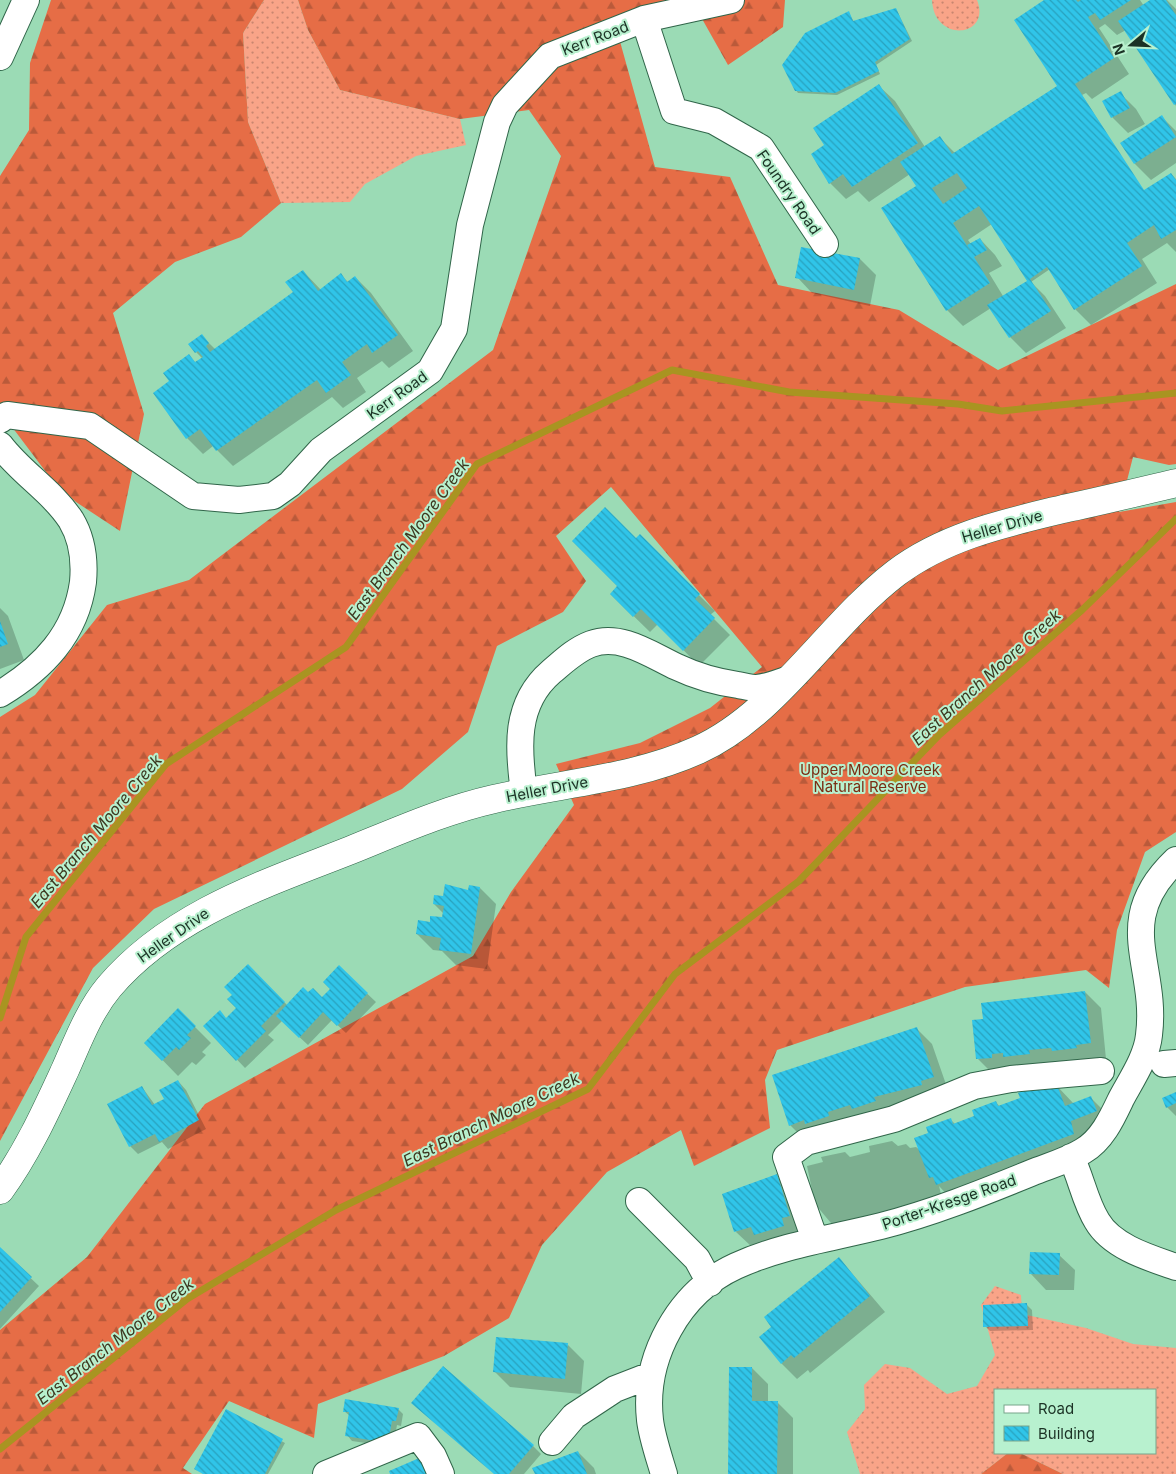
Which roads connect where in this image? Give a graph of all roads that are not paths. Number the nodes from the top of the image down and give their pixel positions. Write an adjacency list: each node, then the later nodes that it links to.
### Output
1 (26, 0): 4 (street)
2 (731, 0): 3 (street, Kerr Road)
3 (644, 19): 5 (street, Foundry Road); 6 (street, Kerr Road)
4 (0, 57)
5 (825, 244)
6 (0, 420)
7 (0, 445): 10 (street)
8 (1176, 483): 9 (main road, Heller Drive)
9 (786, 680): 11 (main road, Heller Drive); 11 (street)
10 (0, 694)
11 (524, 792): 15 (main road, Heller Drive)
12 (1176, 860): 14 (street, Porter-Kresge Road)
13 (1101, 1071): 17 (street)
14 (1071, 1157): 17 (street, Porter-Kresge Road); 18 (street)
15 (0, 1190)
16 (639, 1201): 19 (street)
17 (815, 1240): 19 (street, Porter-Kresge Road)
18 (1176, 1267)
19 (710, 1283): 20 (street, Porter-Kresge Road)
20 (651, 1375): 21 (street); 24 (street, Porter-Kresge Road)
21 (552, 1442)
22 (326, 1474): 23 (street)
23 (441, 1474)
24 (664, 1474)

